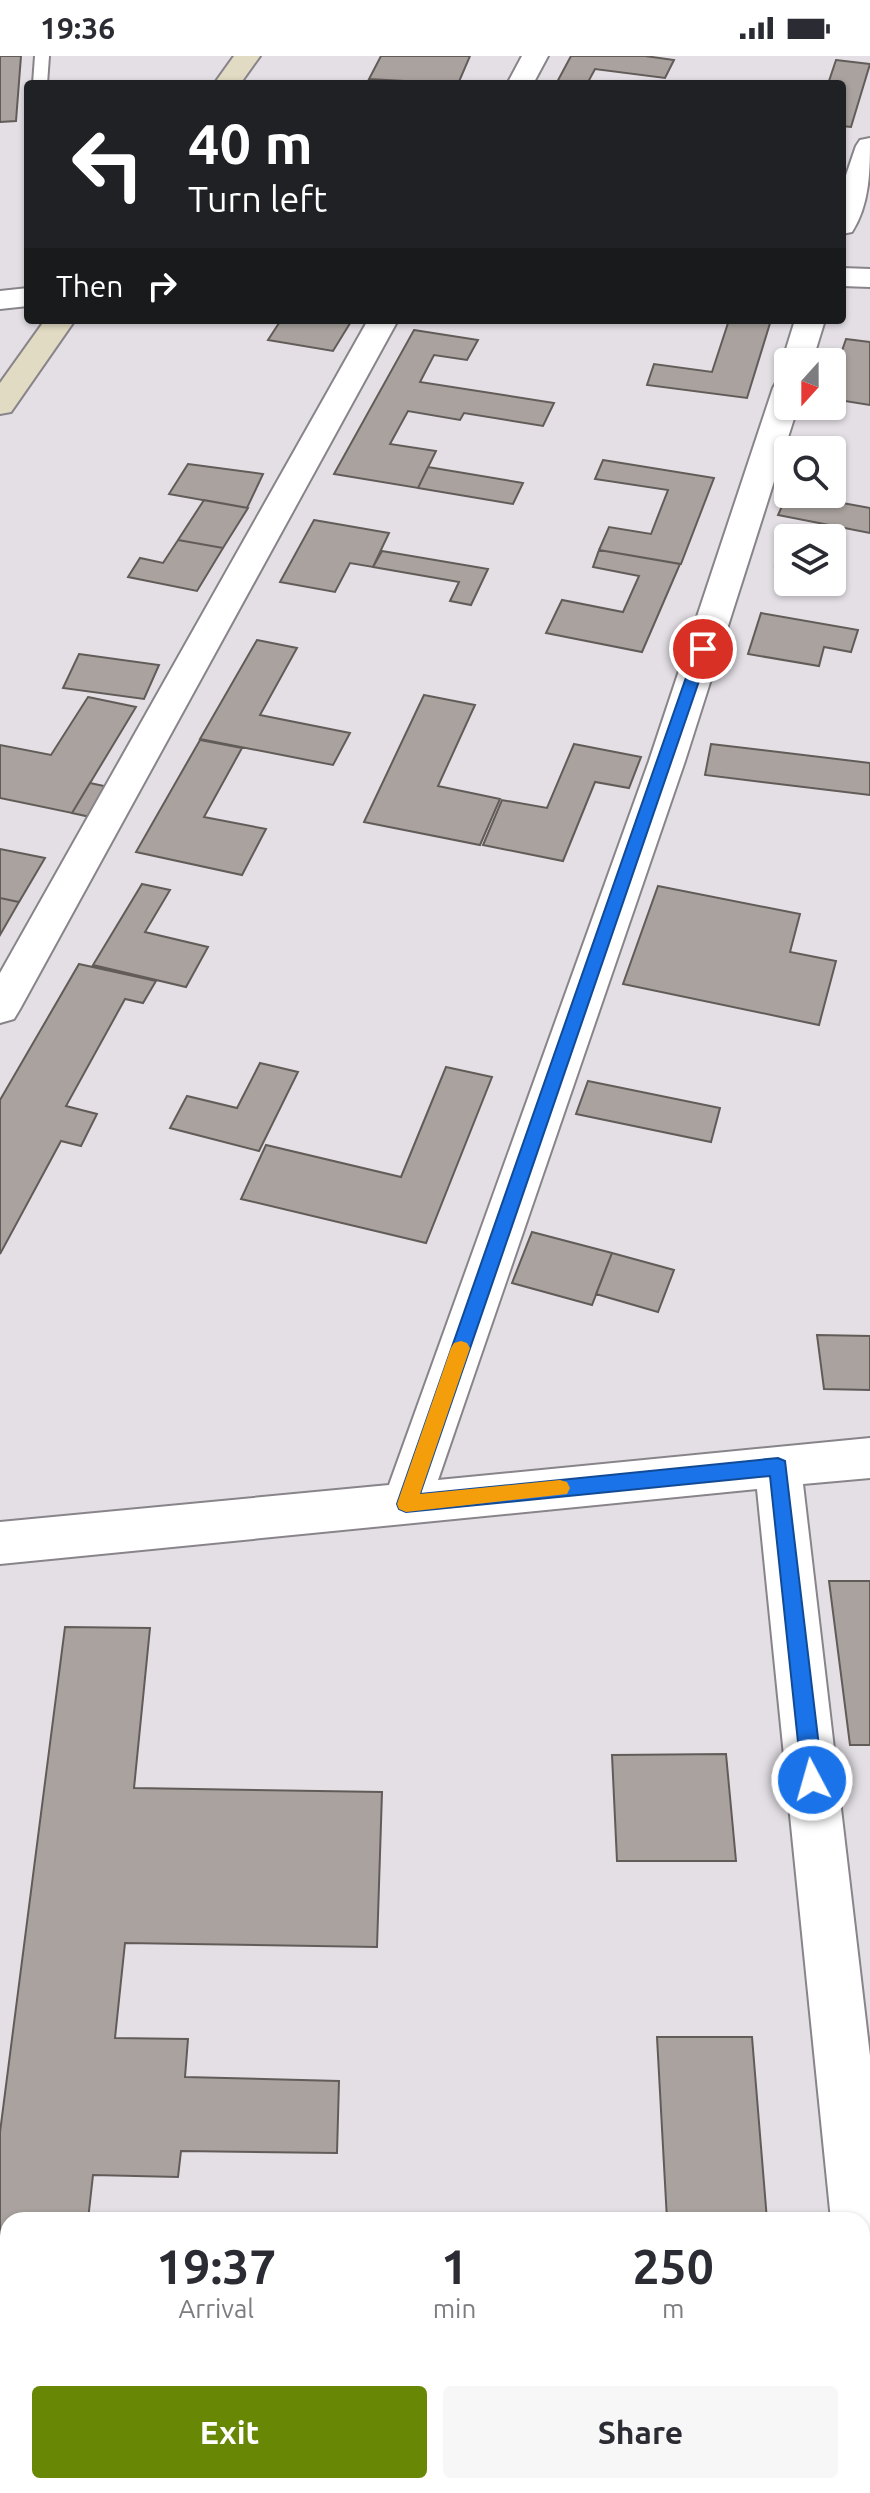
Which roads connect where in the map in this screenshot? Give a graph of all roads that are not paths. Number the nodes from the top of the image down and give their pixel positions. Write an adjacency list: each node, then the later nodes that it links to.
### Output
1 (42, 56): 4 (lane)
2 (247, 56): 5 (street)
3 (535, 56): 6 (street)
4 (40, 80)
5 (230, 80)
6 (522, 80)
7 (870, 146): 8 (street)
8 (846, 215)
9 (846, 277): 10 (street)
10 (870, 278)
11 (24, 297): 12 (street)
12 (0, 300)
13 (57, 324): 17 (street)
14 (381, 324): 19 (street)
15 (809, 324): 16 (street)
16 (801, 348)
17 (0, 405)
18 (778, 420): 22 (street)
19 (0, 1009)
20 (870, 1458): 21 (street)
21 (778, 1467): 22 (street); 24 (street)
22 (406, 1504): 23 (street)
23 (0, 1543)
24 (859, 2212)

